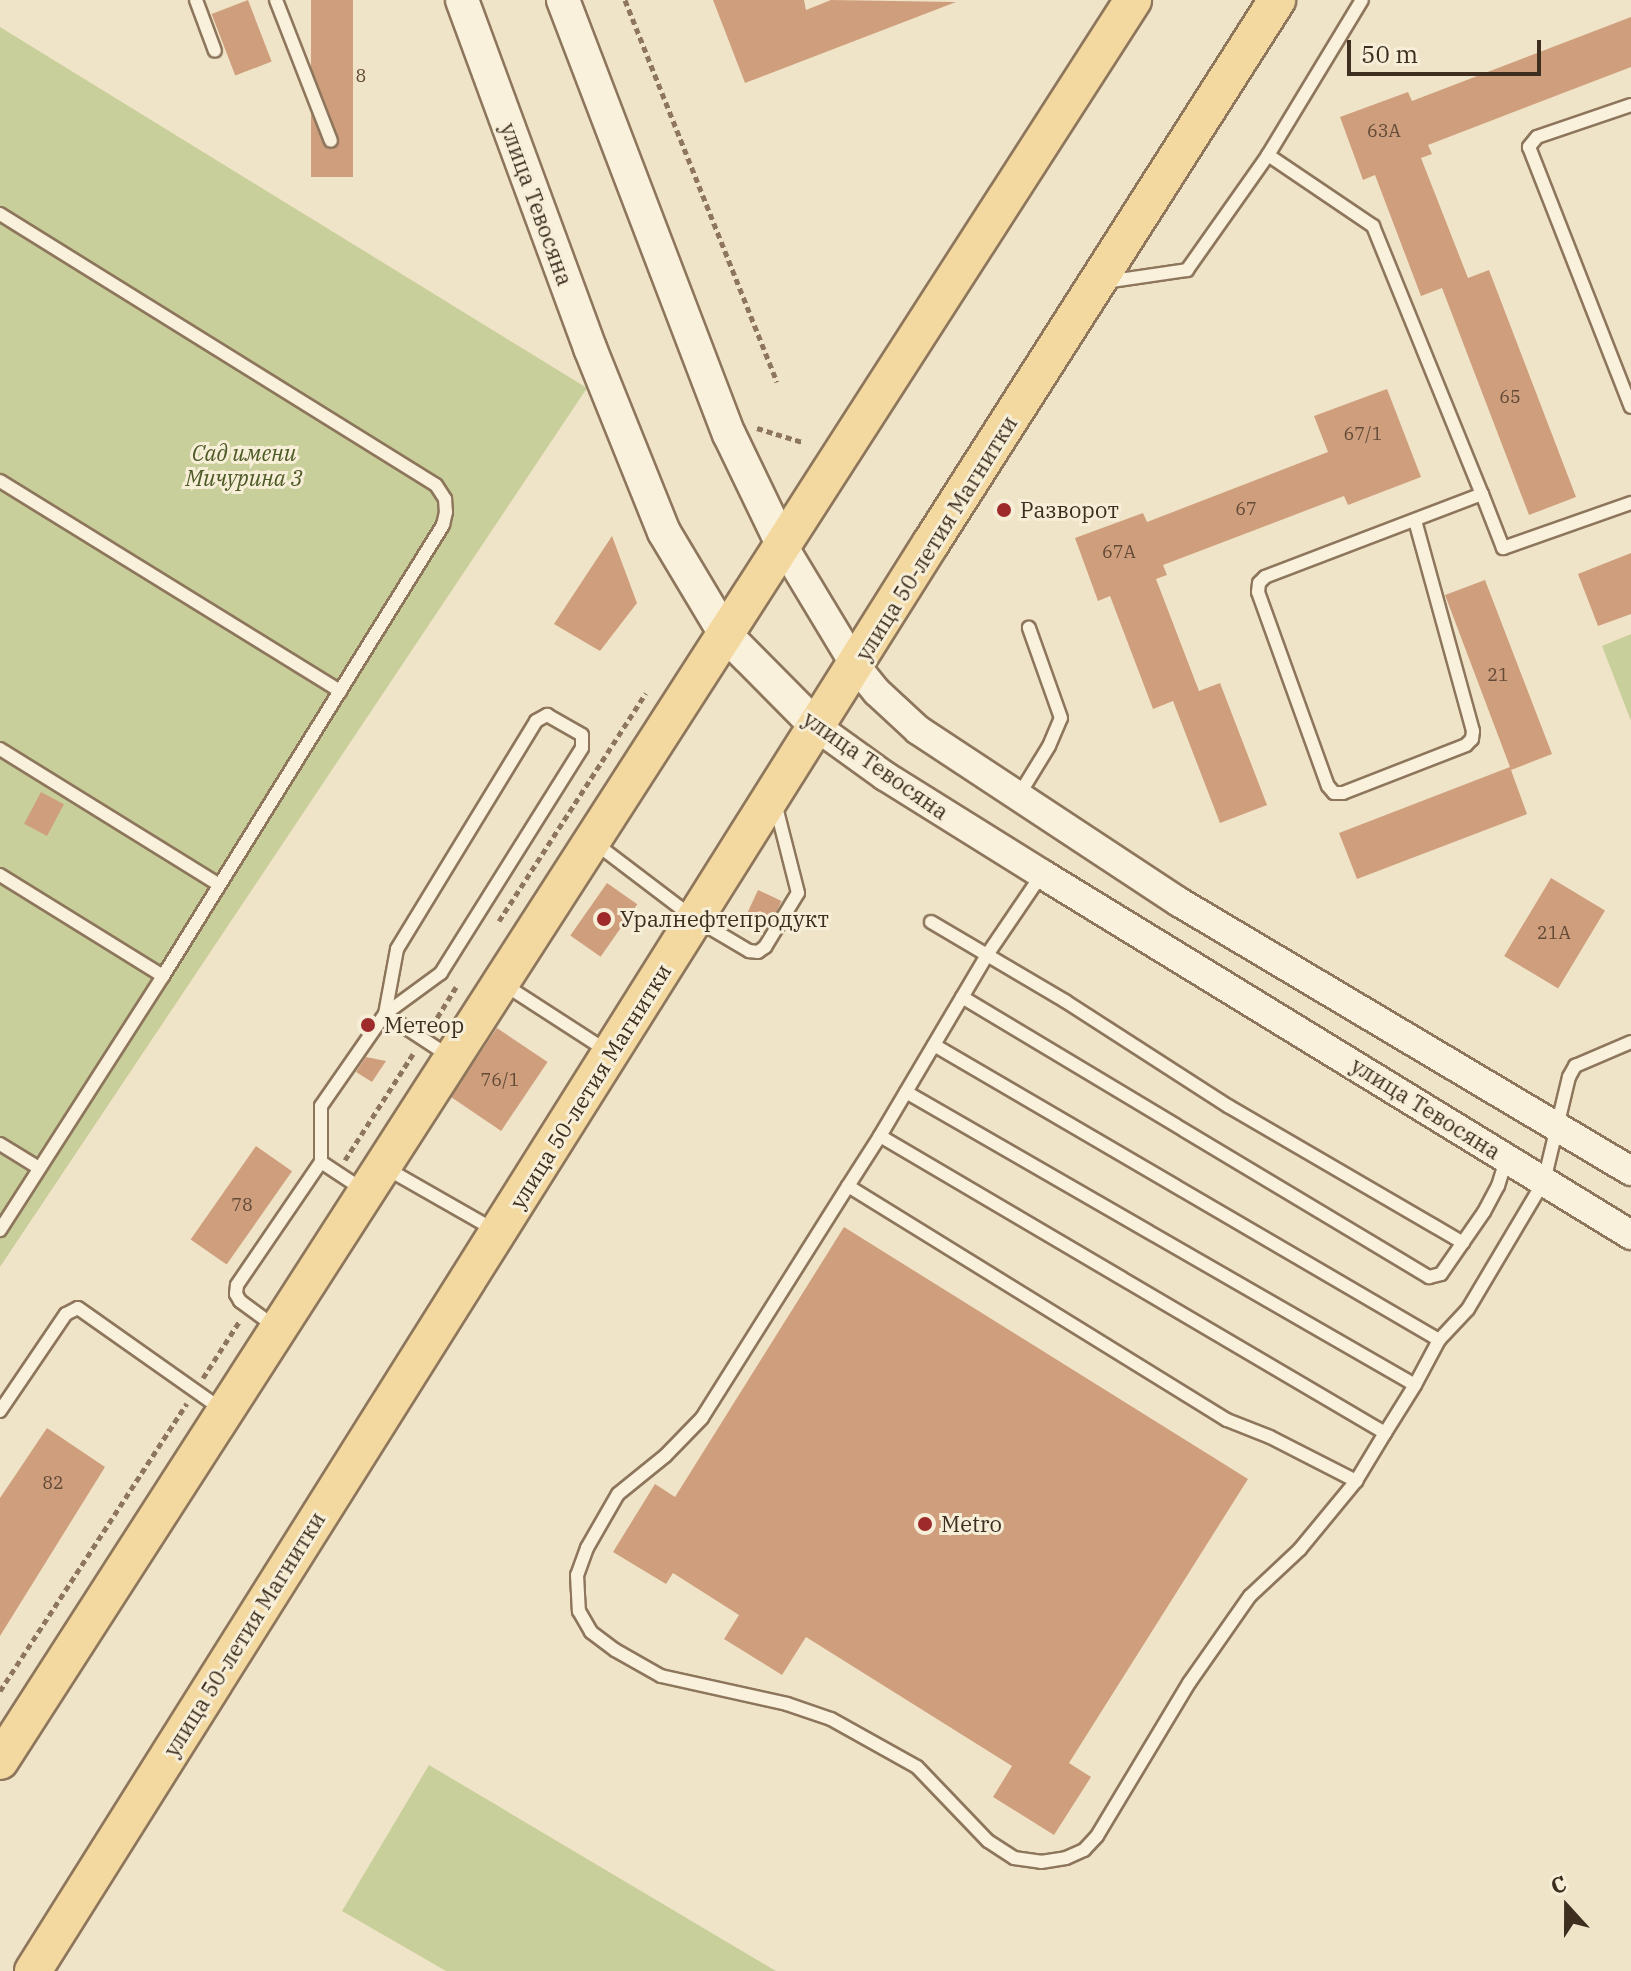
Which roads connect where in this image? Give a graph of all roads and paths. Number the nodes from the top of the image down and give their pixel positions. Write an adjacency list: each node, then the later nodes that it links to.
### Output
1 (196, 0): 9 (lane)
2 (276, 0): 11 (lane)
3 (462, 0): 25 (main road, улица Тевосяна)
4 (563, 0): 23 (main road)
5 (625, 0): 15 (path)
6 (1133, 0): 23 (main road)
7 (1277, 0): 14 (main road, улица 50-летия Магнитки)
8 (1362, 0): 12 (lane)
9 (215, 51)
10 (1631, 105): 16 (lane)
11 (331, 141)
12 (1268, 155): 14 (lane); 20 (lane)
13 (0, 214): 27 (lane)
14 (1098, 283): 26 (main road, улица 50-летия Магнитки)
15 (777, 382)
16 (1631, 407)
17 (745, 424): 18 (path)
18 (802, 442)
19 (0, 481): 27 (lane)
20 (1482, 494): 21 (lane); 22 (lane)
21 (1631, 503)
22 (1415, 521): 22 (lane)
23 (782, 544): 25 (main road); 26 (street)
24 (1029, 628): 31 (lane)
25 (725, 634): 28 (main road, улица Тевосяна); 32 (main road)
26 (855, 665): 28 (main road, улица 50-летия Магнитки); 31 (street)
27 (340, 691): 35 (lane)
28 (817, 727): 30 (main road, улица 50-летия Магнитки); 33 (street, улица Тевосяна)
29 (0, 749): 35 (lane)
30 (774, 797): 36 (main road, улица 50-летия Магнитки); 36 (lane)
31 (1017, 798): 48 (street)
32 (590, 839): 36 (lane); 40 (main road)
33 (1042, 874): 38 (lane); 51 (street, улица Тевосяна)
34 (0, 875): 39 (lane)
35 (219, 885): 39 (lane)
36 (695, 919): 45 (main road, улица 50-летия Магнитки)
37 (931, 922): 38 (lane)
38 (987, 955): 41 (lane); 61 (lane)
39 (163, 976): 53 (lane)
40 (499, 981): 45 (lane); 46 (main road)
41 (962, 997): 44 (lane); 61 (lane)
42 (385, 1014): 42 (lane); 46 (lane); 52 (lane)
43 (1631, 1042): 48 (lane)
44 (934, 1045): 47 (lane); 63 (lane)
45 (611, 1053): 59 (main road, улица 50-летия Магнитки)
46 (451, 1057): 55 (main road)
47 (906, 1092): 49 (lane); 64 (lane)
48 (1556, 1127): 54 (street); 56 (lane)
49 (880, 1136): 57 (lane); 67 (lane)
50 (0, 1144): 53 (lane)
51 (1506, 1159): 56 (street, улица Тевосяна); 61 (lane)
52 (321, 1162): 55 (lane); 62 (lane)
53 (39, 1168): 58 (lane)
54 (1631, 1171)
55 (373, 1178): 59 (lane); 62 (main road)
56 (1544, 1181): 60 (street, улица Тевосяна); 63 (lane)
57 (848, 1186): 68 (lane); 68 (lane)
58 (0, 1230)
59 (498, 1232): 70 (main road, улица 50-летия Магнитки)
60 (1631, 1235)
61 (1463, 1243)
62 (276, 1328): 66 (main road)
63 (1439, 1340): 64 (lane)
64 (1415, 1385): 67 (lane)
65 (0, 1411): 66 (lane)
66 (223, 1411): 69 (main road)
67 (1385, 1433): 68 (lane)
68 (1356, 1481)
69 (0, 1761)
70 (33, 1971)

